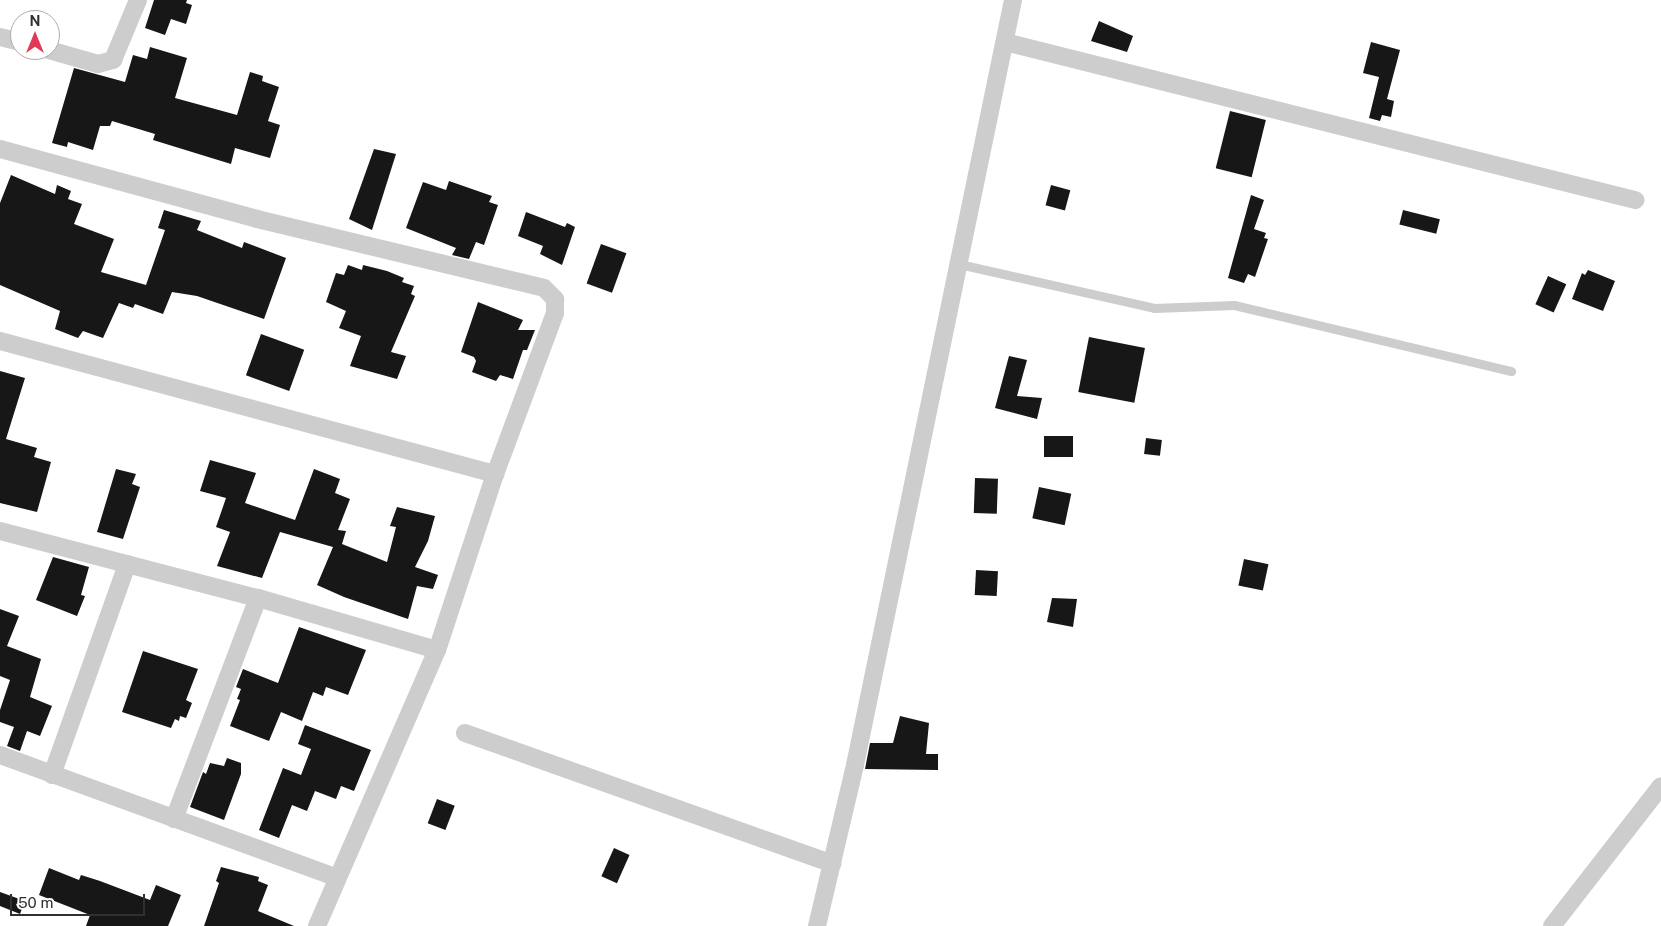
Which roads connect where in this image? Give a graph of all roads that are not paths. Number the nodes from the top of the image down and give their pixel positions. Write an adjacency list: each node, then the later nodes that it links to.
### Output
1 (138, 0): 4 (street)
2 (1014, 0): 3 (street)
3 (1005, 42): 6 (street); 7 (street)
4 (60, 53)
5 (0, 149): 10 (street)
6 (1636, 200)
7 (959, 264): 9 (lane); 20 (street)
8 (0, 341): 10 (street)
9 (1510, 371)
10 (495, 474): 14 (street)
11 (0, 530): 12 (street)
12 (127, 564): 13 (street); 17 (street)
13 (258, 598): 14 (street); 19 (street)
14 (437, 650): 21 (street)
15 (465, 733): 20 (street)
16 (0, 755): 17 (street)
17 (52, 775): 19 (street)
18 (1661, 786): 24 (street)
19 (174, 819): 21 (street)
20 (832, 864): 23 (street)
21 (336, 877): 22 (street)
22 (317, 926)
23 (817, 926)
24 (1552, 926)

